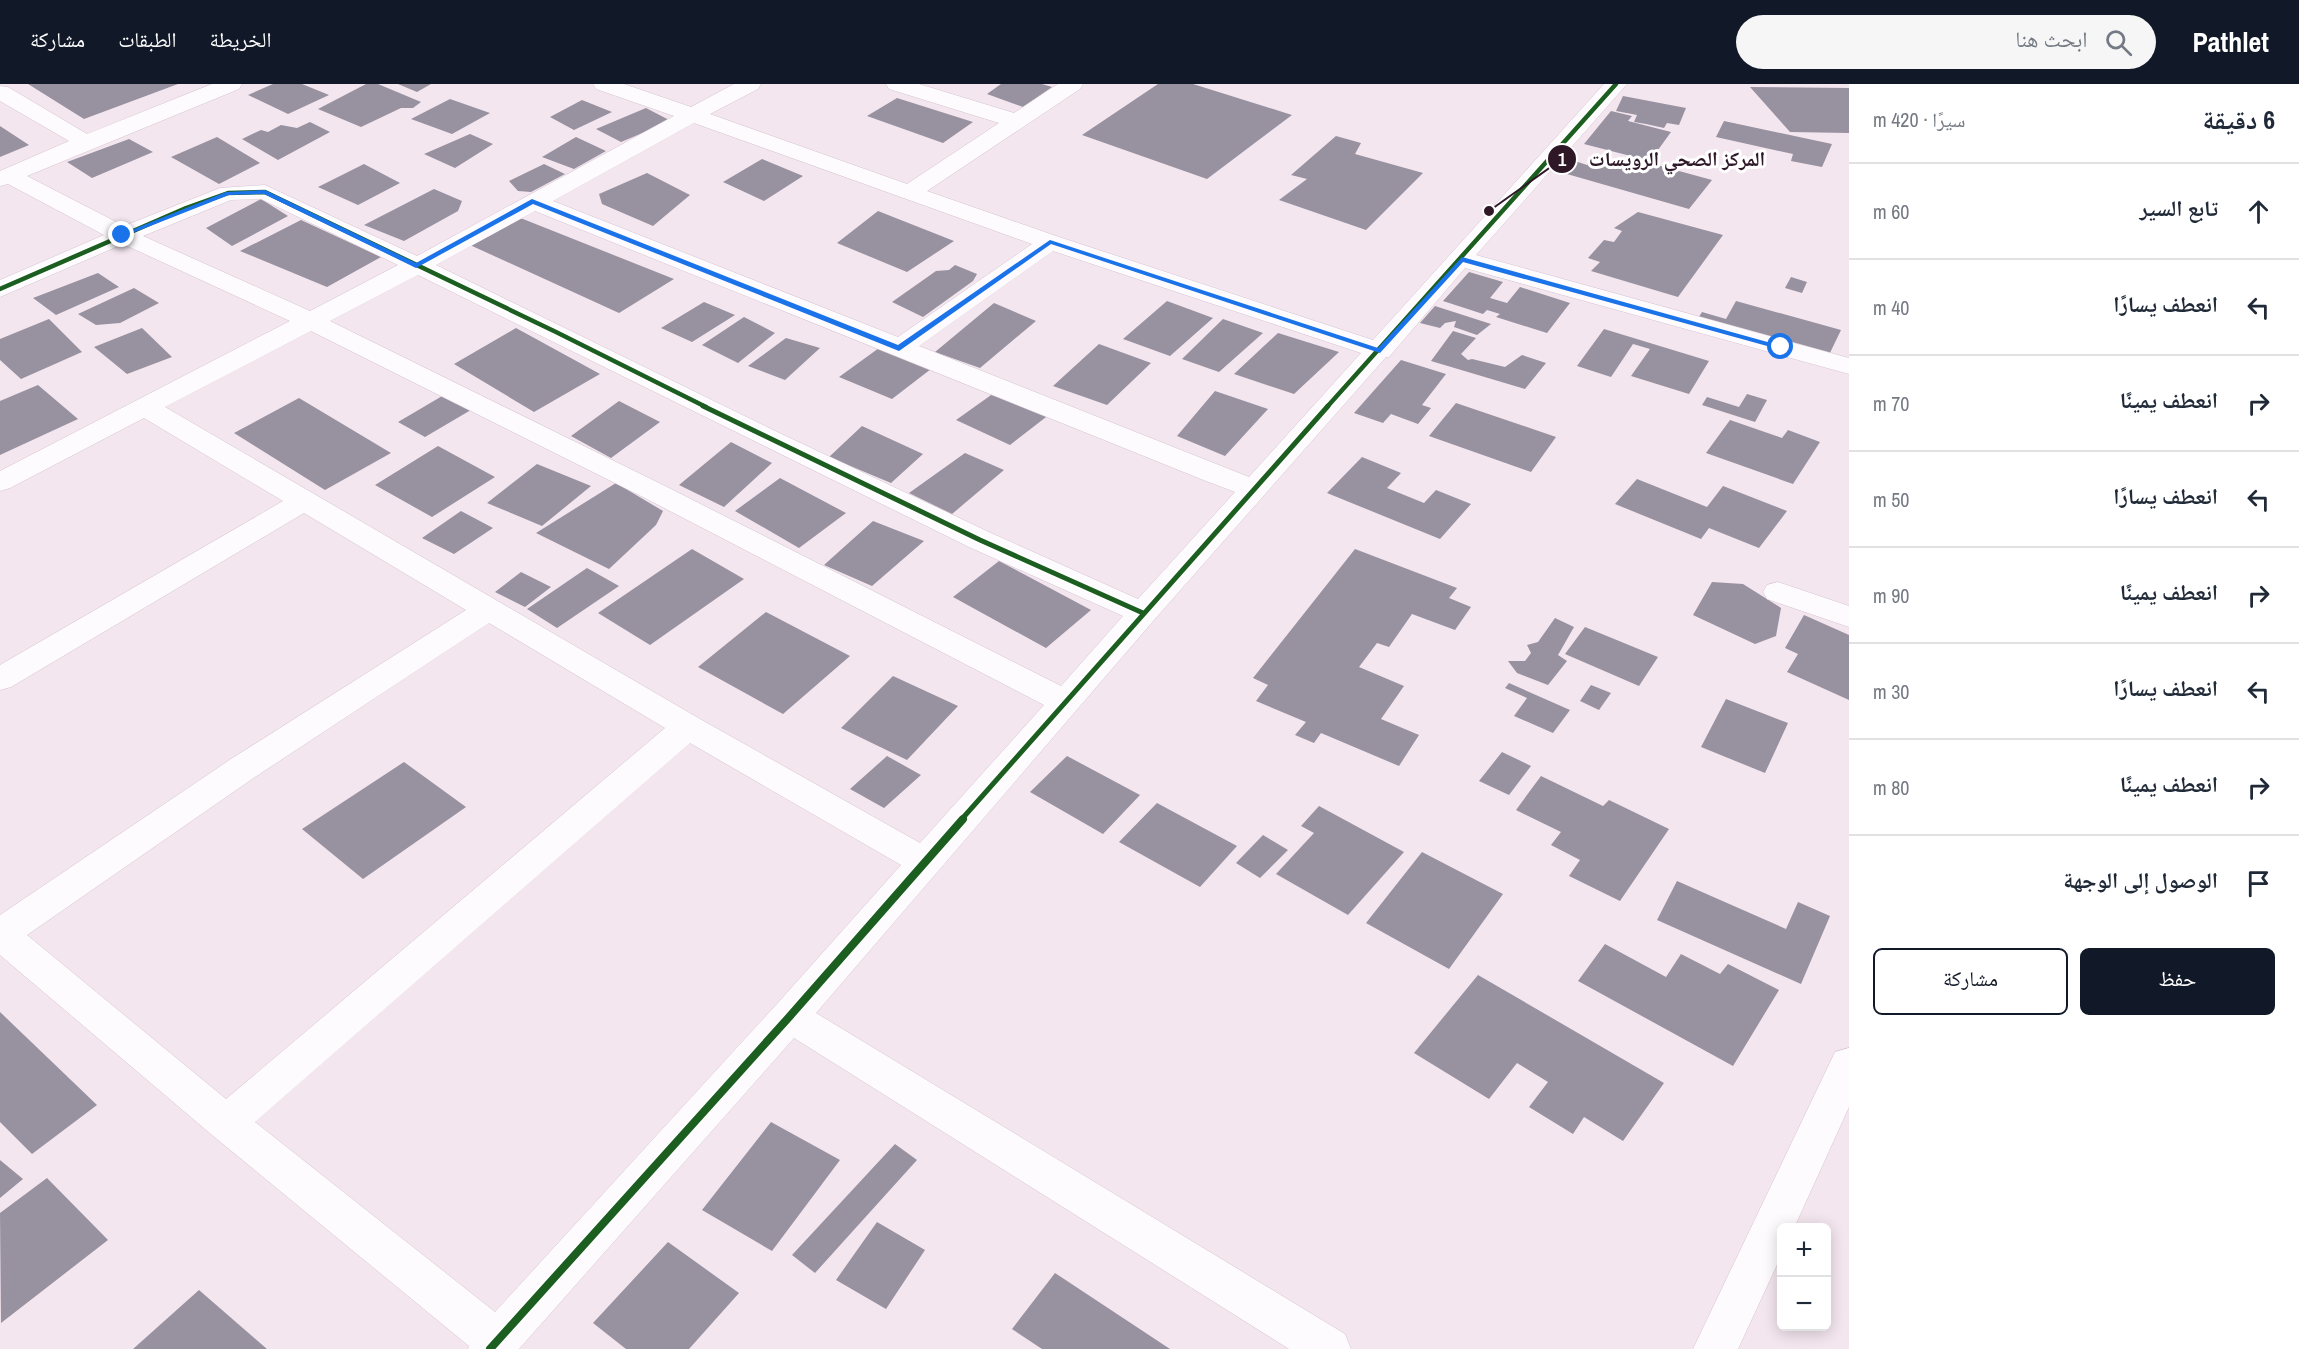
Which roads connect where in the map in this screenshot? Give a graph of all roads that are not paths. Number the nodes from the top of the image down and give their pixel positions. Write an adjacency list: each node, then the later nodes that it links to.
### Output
1 (231, 84): 10 (street)
2 (604, 84): 8 (street)
3 (750, 84): 8 (street)
4 (897, 84): 9 (street)
5 (1072, 84): 9 (street)
6 (1616, 84): 16 (street)
7 (0, 92): 10 (street)
8 (692, 116): 12 (street); 13 (street)
9 (1017, 121): 12 (street)
10 (86, 142): 11 (street)
11 (5, 178): 14 (street)
12 (910, 192): 15 (street)
13 (532, 201): 17 (street); 20 (street)
14 (122, 235): 17 (street); 18 (street); 19 (street)
15 (1050, 242): 20 (street); 21 (street)
16 (1462, 259): 21 (street); 22 (street)
17 (416, 266): 19 (street); 29 (street)
18 (0, 289)
19 (309, 320): 23 (street); 32 (street)
20 (899, 348): 25 (street)
21 (1380, 351): 25 (street)
22 (1849, 366)
23 (143, 406): 24 (street); 26 (street)
24 (0, 482)
25 (1256, 489): 29 (street)
26 (304, 501): 28 (street); 31 (street)
27 (1778, 592): 30 (street)
28 (489, 609): 33 (street); 35 (street)
29 (1143, 613): 32 (street)
30 (1849, 617)
31 (0, 679)
32 (1066, 702): 34 (street)
33 (688, 727): 34 (street); 38 (street)
34 (924, 862): 36 (street)
35 (0, 934): 38 (street)
36 (790, 1016): 39 (street); 40 (street)
37 (1849, 1064): 41 (street)
38 (226, 1123): 39 (street)
39 (493, 1345)
40 (1329, 1349)
41 (1715, 1349)

